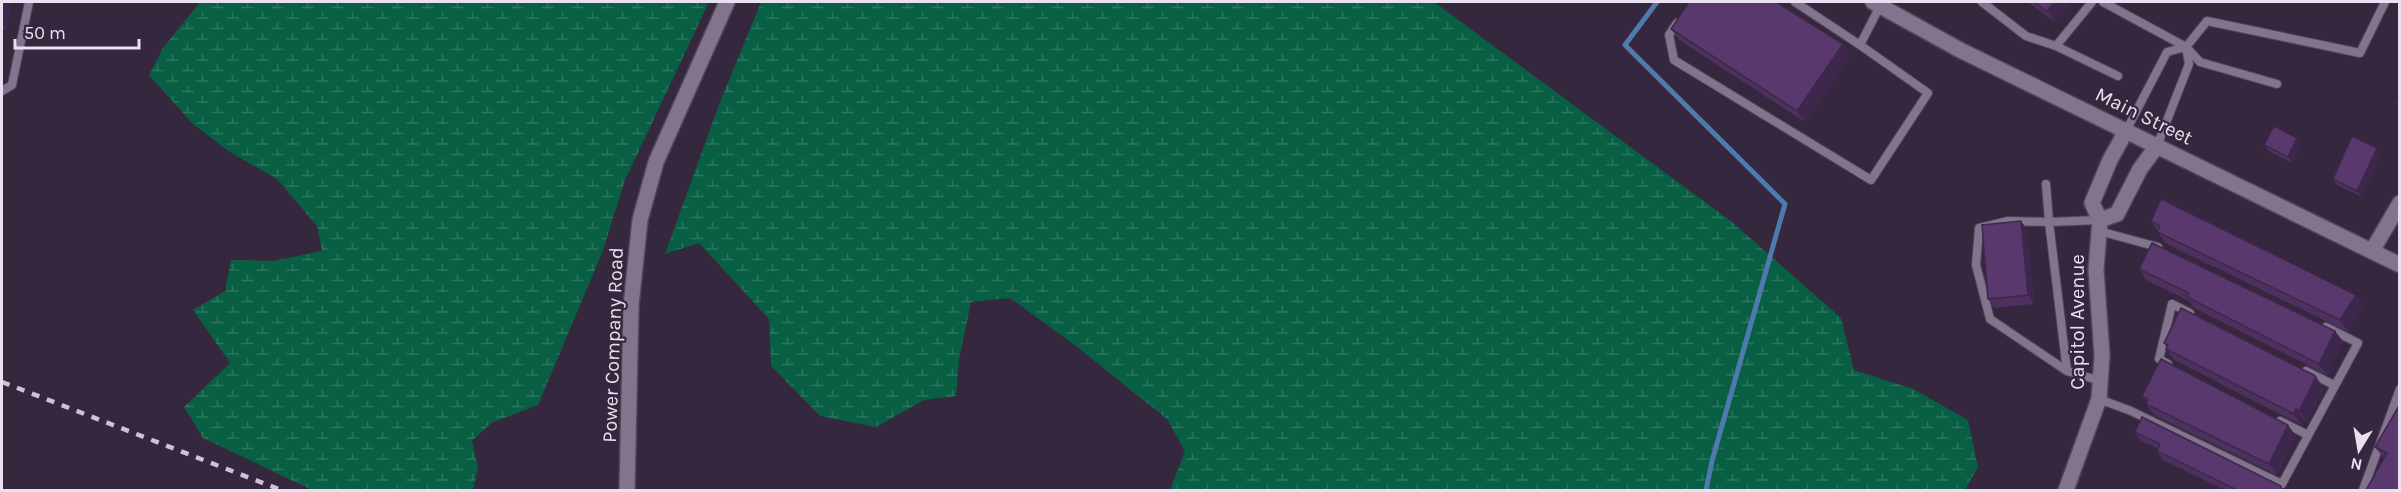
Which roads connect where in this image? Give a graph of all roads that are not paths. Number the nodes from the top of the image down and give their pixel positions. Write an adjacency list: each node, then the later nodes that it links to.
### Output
1 (29, 2): 15 (lane)
2 (727, 2): 36 (street, Power Company Road)
3 (1795, 2): 10 (lane)
4 (1982, 2): 11 (lane)
5 (2092, 2): 11 (lane)
6 (2103, 2): 12 (lane)
7 (2385, 2): 12 (lane)
8 (1876, 4): 10 (lane); 16 (street, Main Street)
9 (1679, 18): 10 (lane)
10 (1860, 45)
11 (2056, 46): 13 (lane)
12 (2186, 46): 14 (lane); 16 (lane); 17 (lane)
13 (2118, 76)
14 (2277, 84)
15 (2, 91)
16 (2126, 131): 17 (street, Main Street); 21 (street, Capitol Avenue)
17 (2157, 146): 21 (street); 22 (street, Main Street)
18 (2046, 184): 20 (lane)
19 (2400, 203): 22 (street)
20 (2049, 222): 21 (lane); 29 (lane); 29 (lane)
21 (2099, 225): 23 (lane); 30 (street, Capitol Avenue)
22 (2372, 251): 24 (street, Main Street)
23 (2172, 253)
24 (2400, 265)
25 (2202, 319): 28 (lane)
26 (2317, 322): 31 (lane)
27 (2294, 365): 31 (lane)
28 (2180, 370)
29 (2067, 371): 30 (lane)
30 (2101, 381): 33 (street, Capitol Avenue)
31 (2334, 385): 35 (lane)
32 (2400, 388): 38 (lane)
33 (2099, 399): 35 (lane); 37 (street, Capitol Avenue)
34 (2276, 419): 35 (lane)
35 (2308, 435)
36 (627, 490)
37 (2066, 490)
38 (2362, 490)

